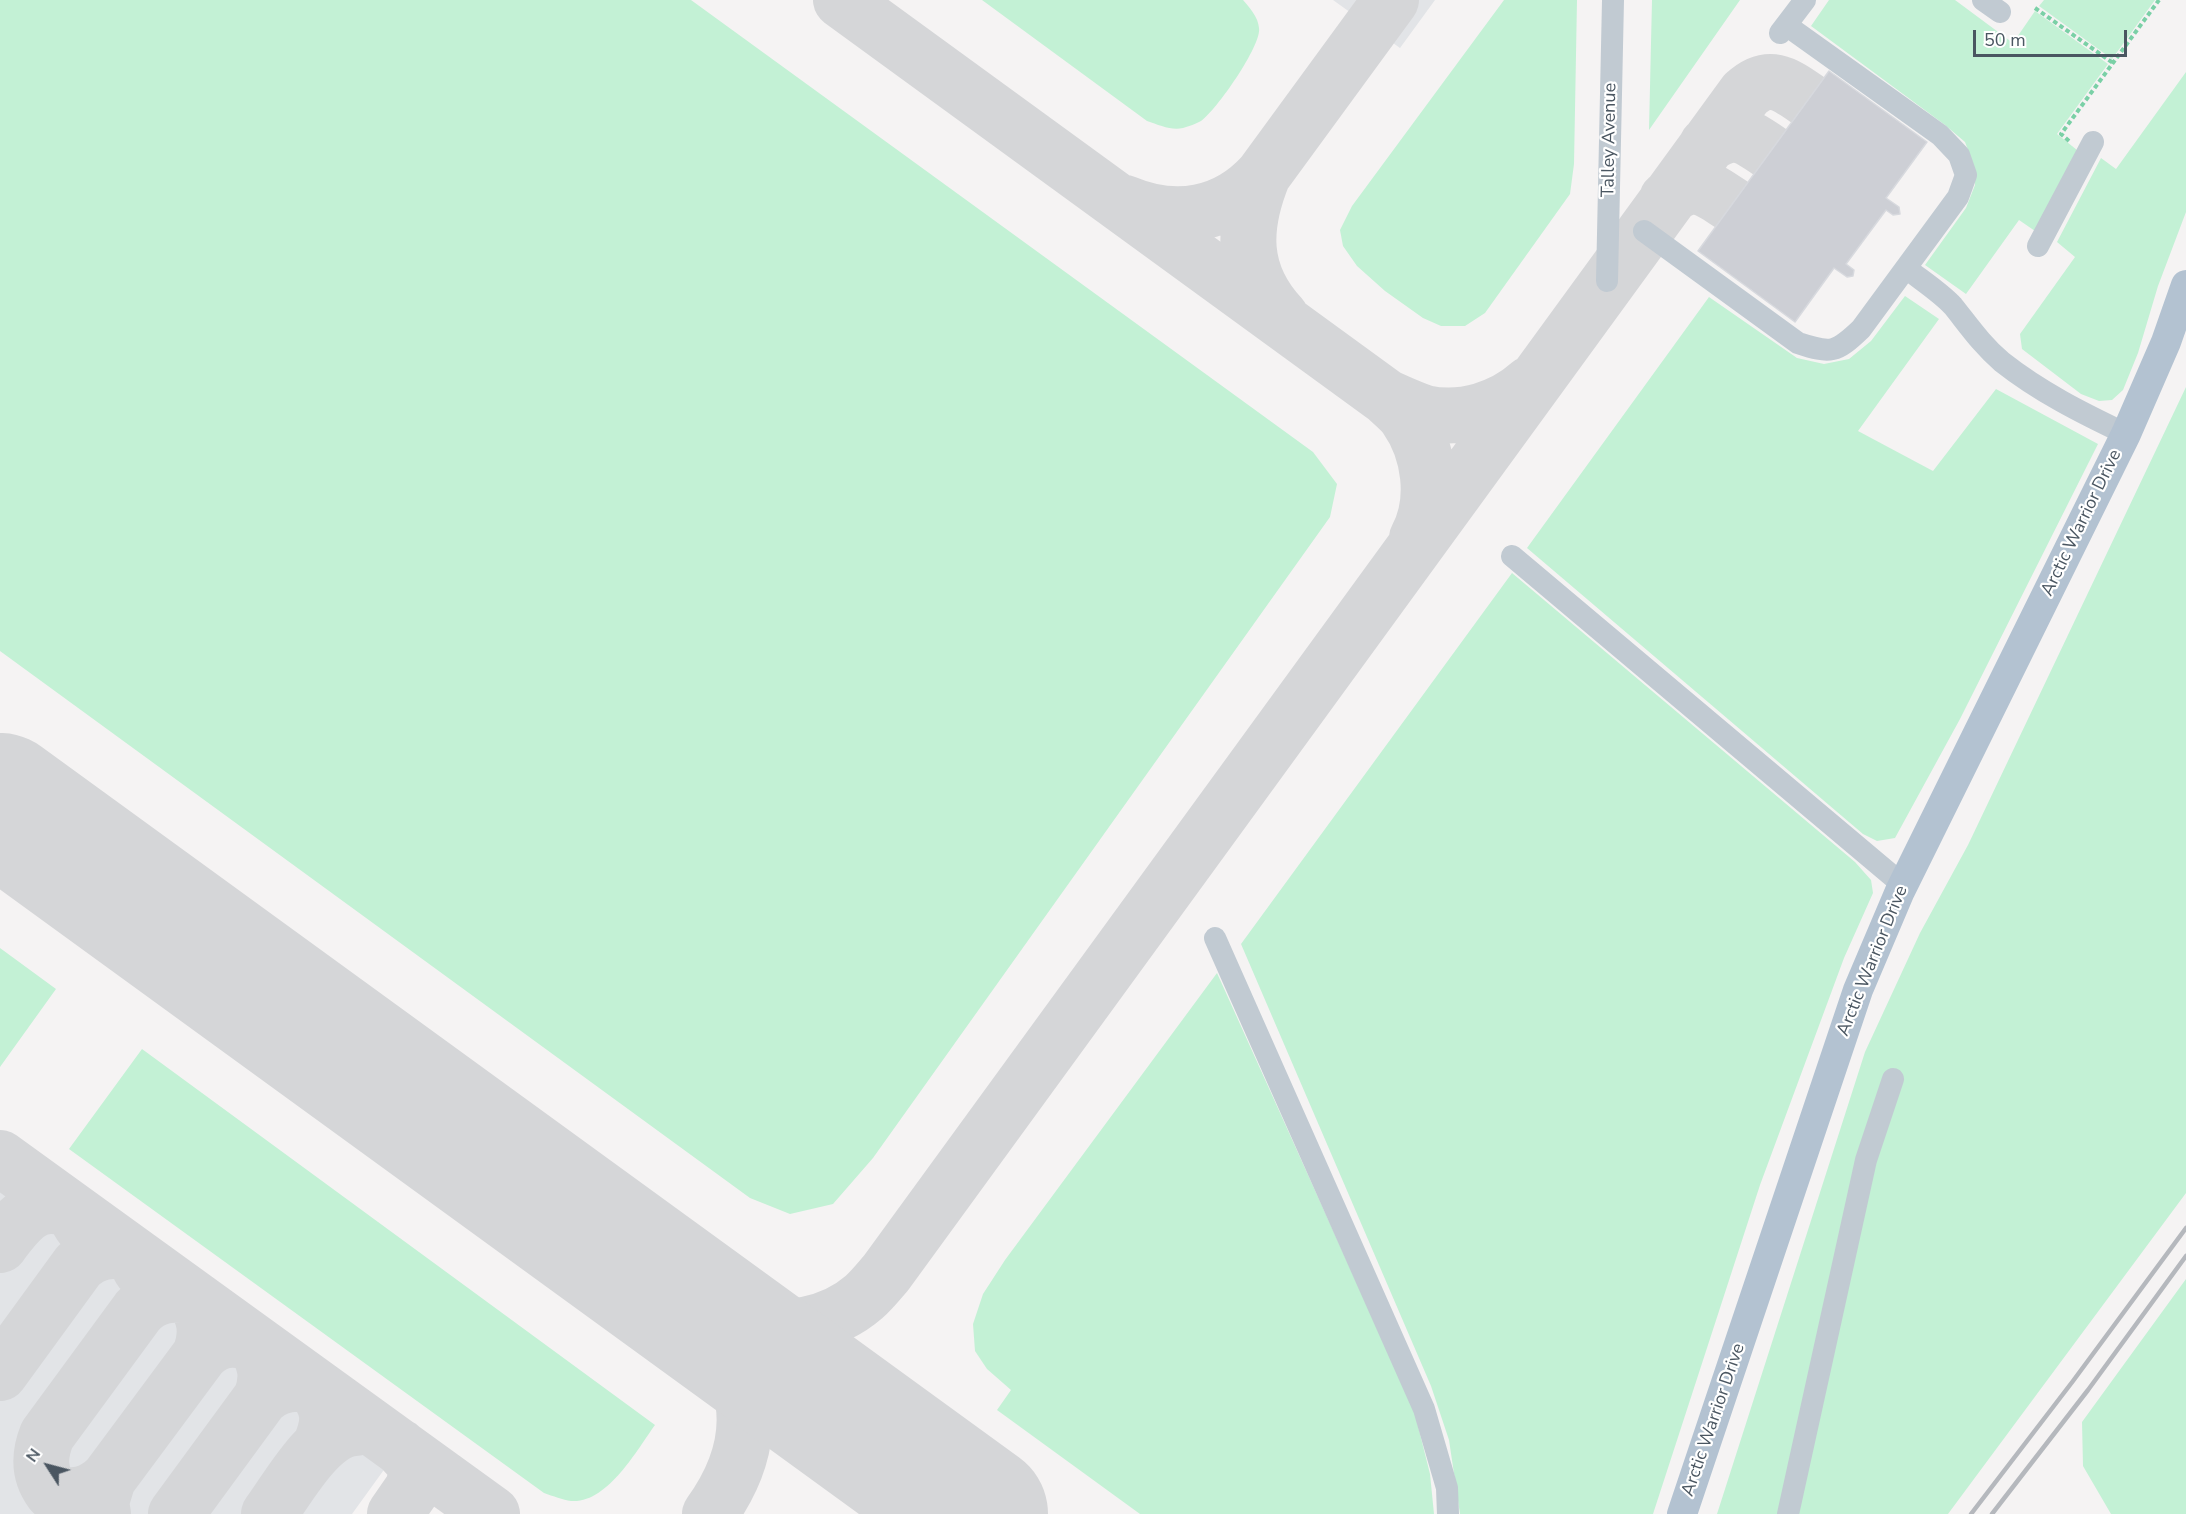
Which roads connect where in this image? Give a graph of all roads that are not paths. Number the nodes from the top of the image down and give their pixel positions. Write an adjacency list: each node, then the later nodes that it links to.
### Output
1 (1612, 0): 7 (street, Talley Avenue)
2 (1805, 0): 6 (street)
3 (2090, 148): 5 (street)
4 (1644, 231): 6 (street)
5 (2038, 246)
6 (1906, 268): 10 (street)
7 (1607, 281)
8 (2186, 285): 10 (main road, Arctic Warrior Drive)
9 (2186, 341): 10 (main road, Arctic Warrior Drive)
10 (2126, 434): 12 (main road, Arctic Warrior Drive)
11 (1512, 556): 12 (street)
12 (1903, 885): 16 (main road, Arctic Warrior Drive)
13 (1215, 938): 15 (street)
14 (1893, 1079): 17 (street)
15 (1448, 1514)
16 (1682, 1514)
17 (1788, 1514)

